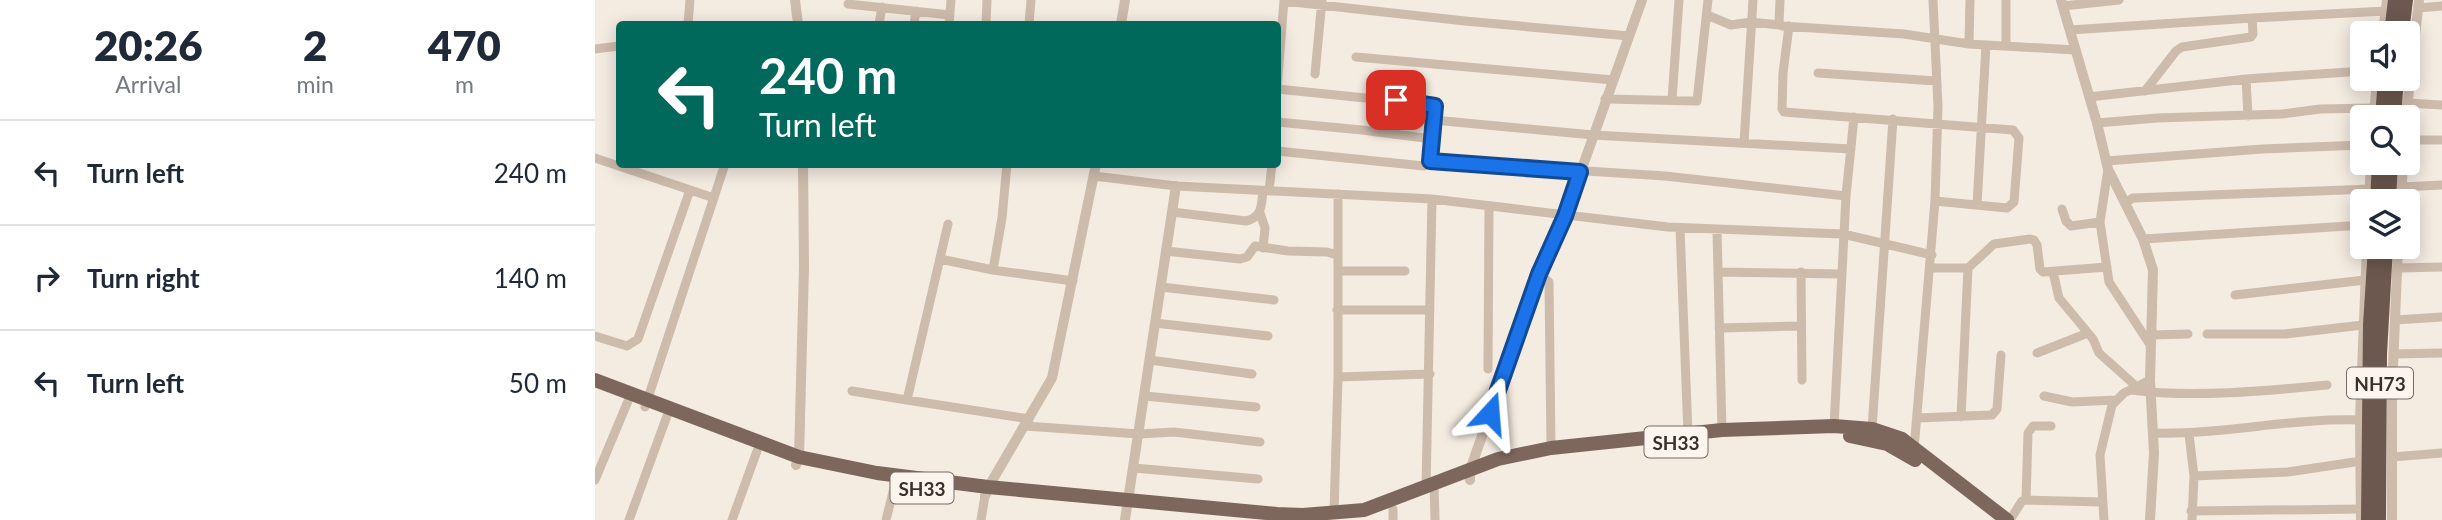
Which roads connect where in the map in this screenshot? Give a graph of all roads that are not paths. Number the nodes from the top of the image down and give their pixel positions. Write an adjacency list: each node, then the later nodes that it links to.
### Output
1 (690, 0): 28 (street)
2 (795, 0): 29 (street)
3 (951, 0): 27 (street)
4 (987, 0): 32 (street)
5 (1031, 0): 33 (street)
6 (1125, 0): 34 (street)
7 (1284, 0): 17 (street); 41 (street)
8 (1642, 0): 40 (street)
9 (1679, 0): 61 (street)
10 (1708, 0): 25 (street)
11 (1753, 0): 37 (street)
12 (1780, 0): 38 (street)
13 (1933, 0): 42 (street)
14 (1970, 0): 43 (street)
15 (2006, 0): 46 (street)
16 (2119, 0): 18 (street)
17 (1322, 3): 40 (street); 52 (street)
18 (2062, 3): 39 (street)
19 (2415, 3): 22 (street); 35 (highway); 36 (street)
20 (848, 4): 23 (street)
21 (2389, 4): 26 (street)
22 (2442, 6)
23 (882, 7): 24 (street); 30 (street)
24 (916, 11): 27 (street); 31 (street)
25 (1707, 15): 37 (street); 61 (street)
26 (2252, 18): 39 (street); 57 (street)
27 (950, 20)
28 (688, 21)
29 (798, 21)
30 (880, 21)
31 (914, 21)
32 (986, 21)
33 (1028, 21)
34 (1122, 21)
35 (2407, 21)
36 (2412, 21)
37 (1751, 22): 38 (street); 77 (street)
38 (1785, 25): 42 (street); 66 (street)
39 (2070, 30): 48 (street)
40 (1629, 36): 54 (street)
41 (1281, 38)
42 (1934, 41): 43 (street); 55 (street)
43 (1969, 44): 44 (street)
44 (1986, 45): 46 (street); 72 (street)
45 (616, 46): 47 (street)
46 (2006, 46): 48 (street)
47 (595, 49)
48 (2076, 50): 59 (street)
49 (1356, 57): 54 (street)
50 (2350, 72): 53 (street)
51 (1818, 73): 55 (street)
52 (1315, 74)
53 (2246, 79): 57 (street); 65 (street)
54 (1613, 80): 60 (street)
55 (1936, 81): 71 (street)
56 (1281, 89): 67 (street)
57 (2145, 91): 59 (street)
58 (2406, 91): 62 (street)
59 (2089, 97): 70 (street)
60 (1605, 99): 61 (street); 73 (street)
61 (1672, 100)
62 (2407, 103): 63 (street)
63 (2442, 105)
64 (2350, 112): 65 (street)
65 (2248, 116): 70 (street)
66 (1854, 117): 68 (street); 79 (street)
67 (1434, 120): 73 (street); 74 (street)
68 (1893, 120): 71 (street); 118 (street)
69 (1281, 122): 74 (street)
70 (2097, 123): 84 (street)
71 (1937, 126): 72 (street); 103 (street)
72 (1981, 129): 105 (street); 105 (street)
73 (1593, 135): 77 (street); 91 (street)
74 (1432, 139): 82 (street)
75 (2420, 140): 76 (street)
76 (2442, 140)
77 (1744, 143): 79 (street)
78 (2350, 146): 84 (street)
79 (1851, 149): 100 (street)
80 (1281, 151): 82 (street)
81 (595, 158): 83 (street)
82 (1430, 161): 91 (street)
83 (616, 165)
84 (2107, 165): 104 (street); 111 (street)
85 (625, 168): 96 (street)
86 (724, 168): 101 (street)
87 (803, 168): 205 (street)
88 (1007, 168): 133 (street)
89 (1271, 168): 97 (street)
90 (1095, 170): 94 (street); 142 (street)
91 (1580, 172): 100 (street); 110 (street)
92 (2402, 175): 95 (street)
93 (2442, 185): 95 (street)
94 (1176, 186): 97 (street); 108 (street)
95 (2401, 187)
96 (690, 190): 101 (street); 157 (street)
97 (1266, 191): 98 (street); 109 (street)
98 (1338, 194): 102 (street); 121 (street)
99 (2350, 195): 104 (street)
100 (1846, 196): 116 (street)
101 (714, 198): 184 (street)
102 (1432, 200): 106 (street); 147 (street)
103 (1935, 201): 105 (street); 122 (street)
104 (2126, 202): 117 (street)
105 (1977, 205)
106 (1489, 206): 110 (street); 166 (street)
107 (2062, 209): 111 (street)
108 (1172, 212): 109 (street); 120 (street)
109 (1260, 213): 119 (street)
110 (1565, 216): 114 (street); 139 (street)
111 (2100, 222): 128 (street)
112 (948, 224): 123 (street)
113 (2350, 226): 117 (street)
114 (1680, 228): 115 (street); 197 (street)
115 (1717, 231): 116 (street); 136 (street)
116 (1843, 234): 118 (street); 140 (street)
117 (2143, 239): 159 (street)
118 (1885, 244): 122 (street); 193 (street)
119 (1263, 247): 120 (street); 121 (street)
120 (1167, 251): 143 (street)
121 (1336, 255): 134 (street)
122 (1932, 255): 130 (street)
123 (940, 259): 133 (street); 181 (street)
124 (2370, 259): 141 (street)
125 (2375, 259): 141 (highway, NH73)
126 (2382, 259): 141 (highway, NH73)
127 (2397, 259): 132 (street)
128 (2107, 267): 138 (street); 159 (street)
129 (2442, 267): 132 (street)
130 (1931, 268): 131 (street); 188 (street)
131 (1968, 268): 138 (street); 187 (street)
132 (2397, 268): 149 (street)
133 (993, 270): 142 (street)
134 (1338, 271): 135 (street); 146 (street)
135 (1405, 271)
136 (1718, 272): 137 (street); 153 (street)
137 (1801, 272): 140 (street); 152 (street)
138 (2053, 272): 154 (street)
139 (1539, 274): 200 (street); 208 (street)
140 (1841, 274): 191 (street)
141 (2374, 280): 144 (street); 151 (street); 160 (highway, NH73); 170 (highway, NH73)
142 (1073, 281): 190 (street)
143 (1161, 287): 145 (street); 150 (street)
144 (2235, 295)
145 (1274, 300)
146 (1337, 310): 147 (street); 169 (street)
147 (1430, 310): 168 (street)
148 (2442, 317): 149 (street)
149 (2395, 320): 163 (street)
150 (1155, 323): 158 (street); 165 (street)
151 (2363, 325): 156 (street); 160 (street)
152 (1801, 326): 153 (street); 172 (street)
153 (1719, 328): 194 (street)
154 (2088, 333): 161 (street); 175 (street)
155 (2189, 334): 159 (street)
156 (2207, 334)
157 (595, 336)
158 (1269, 336)
159 (2151, 340): 173 (street)
160 (2366, 351): 189 (highway, NH73)
161 (2037, 353)
162 (2442, 353): 163 (street)
163 (2393, 354): 170 (street)
164 (2001, 355): 187 (street)
165 (1150, 360): 167 (street); 179 (street)
166 (1488, 369)
167 (1252, 374)
168 (1430, 374): 169 (street); 213 (street)
169 (1338, 377): 220 (street)
170 (2386, 378): 204 (street); 232 (highway, NH73)
171 (595, 380): 184 (main road, SH33)
172 (1802, 380)
173 (2150, 380): 175 (street); 178 (street)
174 (2327, 384): 178 (street)
175 (2134, 388): 178 (street); 182 (street)
176 (595, 390): 183 (main road, SH33)
177 (852, 391): 181 (street)
178 (2151, 392): 195 (street)
179 (1145, 396): 185 (street); 196 (street)
180 (2044, 397): 182 (street)
181 (907, 400): 190 (street)
182 (2116, 400): 216 (street)
183 (628, 401): 184 (main road, SH33); 211 (street)
184 (646, 403): 186 (main road, SH33); 205 (main road, SH33)
185 (1256, 407)
186 (667, 416): 202 (main road, SH33); 222 (street)
187 (1961, 417): 188 (street)
188 (1917, 418): 201 (street)
189 (2364, 420): 198 (street); 206 (street); 221 (highway, NH73)
190 (1027, 422): 196 (street); 214 (street)
191 (1833, 426): 193 (main road, SH33); 194 (main road, SH33)
192 (2051, 426): 215 (street)
193 (1871, 429): 201 (main road, SH33)
194 (1722, 430): 197 (main road, SH33)
195 (2153, 433): 198 (street); 231 (street)
196 (1139, 434): 199 (street); 207 (street)
197 (1688, 434): 200 (main road, SH33)
198 (2189, 434): 209 (street)
199 (1260, 442)
200 (1551, 448): 208 (main road, SH33)
201 (1915, 449): 229 (main road, SH33)
202 (757, 451): 205 (main road, SH33); 223 (street)
203 (2442, 453): 204 (street)
204 (2392, 457): 233 (street)
205 (798, 461): 212 (main road, SH33); 214 (main road, SH33)
206 (2361, 461): 209 (street); 221 (street)
207 (1133, 468): 210 (street); 217 (street)
208 (1470, 475): 213 (main road, SH33); 228 (main road, SH33)
209 (2194, 476): 219 (street)
210 (1258, 479)
211 (595, 480)
212 (895, 484): 214 (main road, SH33); 224 (street)
213 (1431, 489): 218 (main road, SH33); 220 (main road, SH33); 227 (street)
214 (987, 492): 217 (main road, SH33); 225 (street)
215 (2026, 500): 216 (street); 229 (street)
216 (2103, 502): 230 (street)
217 (1126, 509): 220 (main road, SH33); 226 (main road, SH33)
218 (1393, 514): 220 (main road, SH33)
219 (2191, 515): 221 (street)
220 (1340, 516)
221 (2363, 516)
222 (629, 520)
223 (732, 520)
224 (886, 520)
225 (981, 520)
226 (1264, 520)
227 (1435, 520)
228 (1990, 520)
229 (2009, 520)
230 (2104, 520)
231 (2150, 520)
232 (2379, 520)
233 (2392, 520)

